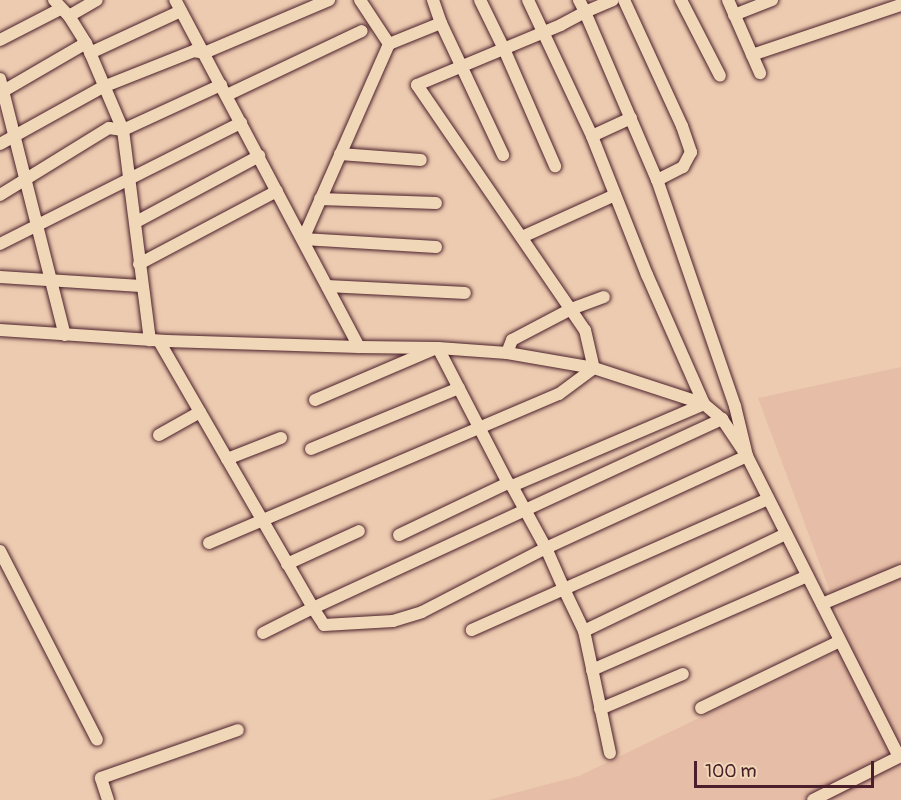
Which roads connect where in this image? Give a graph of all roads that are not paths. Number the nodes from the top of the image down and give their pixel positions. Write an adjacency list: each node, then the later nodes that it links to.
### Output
1 (97, 0): 15 (street)
2 (328, 0): 25 (street)
3 (360, 0): 22 (street)
4 (433, 0): 18 (street)
5 (480, 0): 24 (street)
6 (528, 0): 20 (street)
7 (579, 0): 16 (street)
8 (613, 0): 16 (street)
9 (624, 0): 45 (street)
10 (681, 0): 29 (street)
11 (728, 0): 17 (street)
12 (772, 0): 17 (street)
13 (901, 4): 26 (street)
14 (178, 5): 23 (street); 25 (street)
15 (61, 8): 21 (street); 23 (street)
16 (585, 12): 20 (street); 33 (street)
17 (734, 15): 26 (street)
18 (441, 23): 22 (street); 27 (street)
19 (362, 31): 32 (street)
20 (543, 31): 24 (street); 36 (street)
21 (0, 40)
22 (389, 44): 39 (street)
23 (88, 48): 30 (street); 31 (street)
24 (504, 49): 27 (street); 43 (street)
25 (204, 53): 30 (street); 32 (street)
26 (752, 55): 28 (street)
27 (463, 66): 40 (street); 54 (street)
28 (760, 73)
29 (720, 76)
30 (103, 87): 35 (street); 37 (street)
31 (1, 88): 37 (street)
32 (224, 90): 34 (street); 35 (street)
33 (632, 118): 36 (street); 45 (street)
34 (241, 123): 41 (street); 44 (street)
35 (123, 130): 44 (street); 46 (street)
36 (592, 136): 49 (street)
37 (14, 137): 38 (street); 46 (street)
38 (0, 144)
39 (340, 154): 42 (street); 50 (street)
40 (503, 155)
41 (259, 156): 47 (street); 52 (street)
42 (421, 160)
43 (555, 166)
44 (131, 176): 52 (street); 53 (street)
45 (657, 180): 82 (street)
46 (26, 181): 48 (street); 53 (street)
47 (277, 191): 55 (street); 58 (street)
48 (0, 195)
49 (615, 195): 54 (street); 75 (street)
50 (320, 199): 51 (street); 55 (street)
51 (436, 203)
52 (136, 222): 58 (street)
53 (37, 223): 56 (street); 60 (street)
54 (522, 237): 65 (street)
55 (303, 239): 57 (street); 62 (street)
56 (0, 244)
57 (436, 247)
58 (139, 264): 61 (street)
59 (0, 277): 60 (street)
60 (50, 282): 61 (street); 67 (street)
61 (141, 286): 68 (street)
62 (328, 286): 63 (street); 69 (street)
63 (465, 293)
64 (604, 297): 65 (street)
65 (571, 309): 71 (street); 72 (street)
66 (0, 330): 67 (street)
67 (65, 335): 68 (street)
68 (155, 340): 69 (street); 76 (street)
69 (359, 347): 70 (street)
70 (438, 348): 71 (street); 73 (street); 74 (street)
71 (507, 354): 72 (street)
72 (594, 368): 75 (street); 78 (street)
73 (459, 388): 78 (street); 81 (street)
74 (315, 400)
75 (704, 404): 77 (street); 84 (street)
76 (200, 412): 79 (street); 83 (street)
77 (722, 419): 82 (street); 86 (street)
78 (480, 428): 84 (street); 87 (street)
79 (159, 435)
80 (281, 438): 83 (street)
81 (310, 449)
82 (747, 456): 85 (street); 92 (street)
83 (227, 459): 87 (street)
84 (510, 484): 86 (street); 90 (street)
85 (768, 499): 89 (street); 97 (street)
86 (526, 511): 92 (street); 99 (street)
87 (261, 519): 91 (street); 94 (street)
88 (359, 531): 94 (street)
89 (786, 534): 96 (street); 101 (street)
90 (399, 535)
91 (209, 543)
92 (546, 548): 97 (street); 99 (street)
93 (0, 551): 109 (street)
94 (287, 564): 99 (street)
95 (901, 571): 98 (street)
96 (807, 576): 98 (street); 104 (street)
97 (564, 589): 100 (street); 101 (street)
98 (822, 604): 103 (street)
99 (313, 608): 102 (street)
100 (472, 630)
101 (584, 631): 104 (street)
102 (263, 633)
103 (840, 640): 106 (street); 111 (street)
104 (592, 670): 107 (street)
105 (683, 674): 107 (street)
106 (700, 708)
107 (600, 709): 110 (street)
108 (238, 730): 113 (street)
109 (97, 740)
110 (610, 753)
111 (900, 757): 112 (street)
112 (831, 796): 114 (street)
113 (108, 800)
114 (813, 800)

